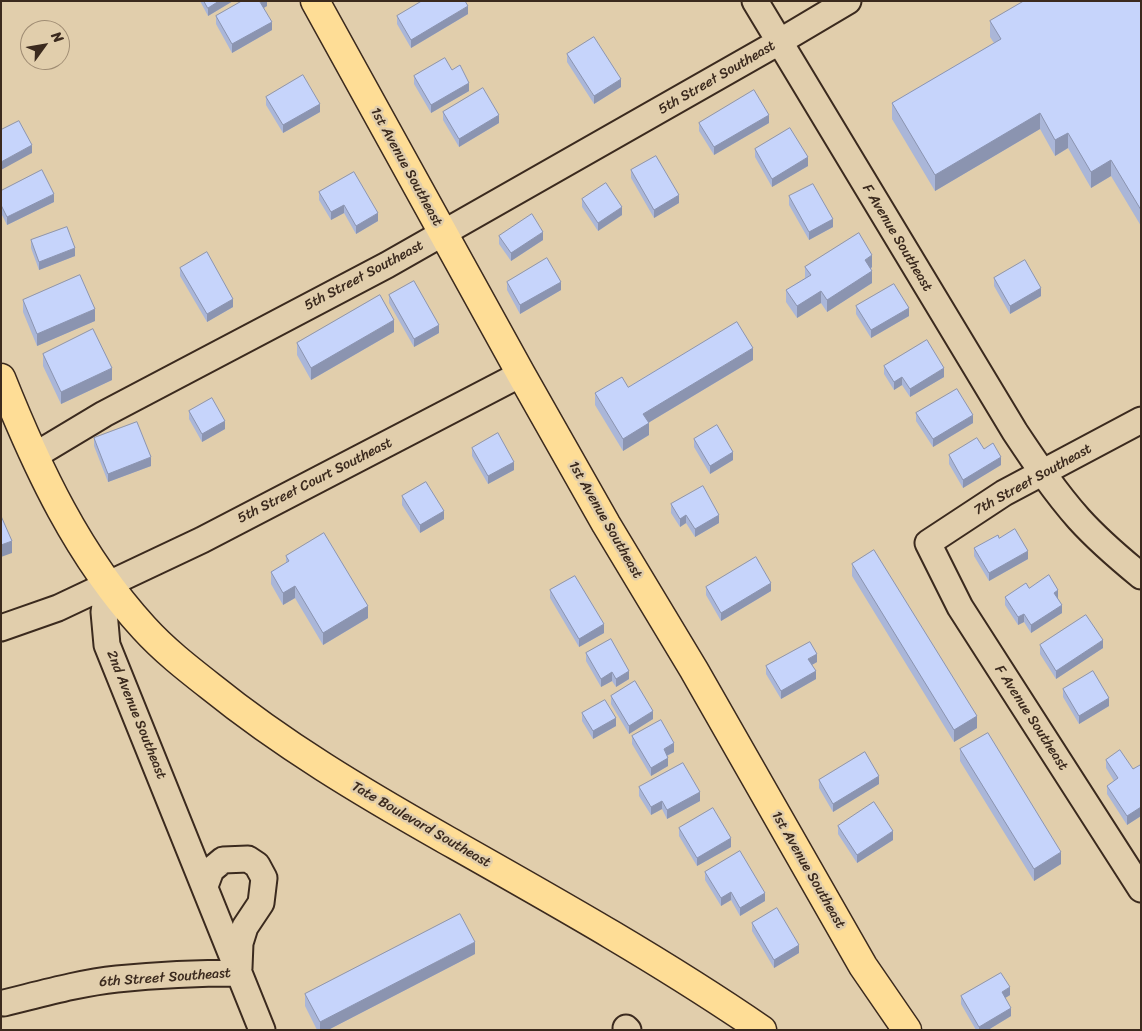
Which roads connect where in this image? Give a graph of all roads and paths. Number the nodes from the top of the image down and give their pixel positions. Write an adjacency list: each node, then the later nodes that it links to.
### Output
1 (315, 1): 5 (main road, 1st Avenue Southeast)
2 (755, 1): 4 (street, F Avenue Southeast)
3 (848, 1): 4 (street, 5th Street Southeast)
4 (779, 42): 5 (street, 5th Street Southeast); 10 (street, F Avenue Southeast)
5 (443, 233): 6 (main road, 1st Avenue Southeast); 9 (street, 5th Street Southeast)
6 (521, 374): 13 (street, 5th Street Court Southeast); 21 (main road, 1st Avenue Southeast)
7 (1, 378): 9 (main road)
8 (1141, 420): 10 (street, 7th Street Southeast)
9 (34, 456): 13 (main road)
10 (1042, 473): 11 (street, 7th Street Southeast); 12 (street, F Avenue Southeast)
11 (928, 542): 16 (street, F Avenue Southeast)
12 (1141, 576)
13 (108, 585): 14 (street); 15 (street, 2nd Avenue Southeast); 20 (main road, Tate Boulevard Southeast)
14 (1, 628)
15 (205, 886): 17 (street, 2nd Avenue Southeast); 17 (street)
16 (1141, 889)
17 (239, 973): 18 (street, 6th Street Southeast); 19 (street, 2nd Avenue Southeast)
18 (4, 1003)
19 (262, 1030)
20 (762, 1030)
21 (907, 1030)

